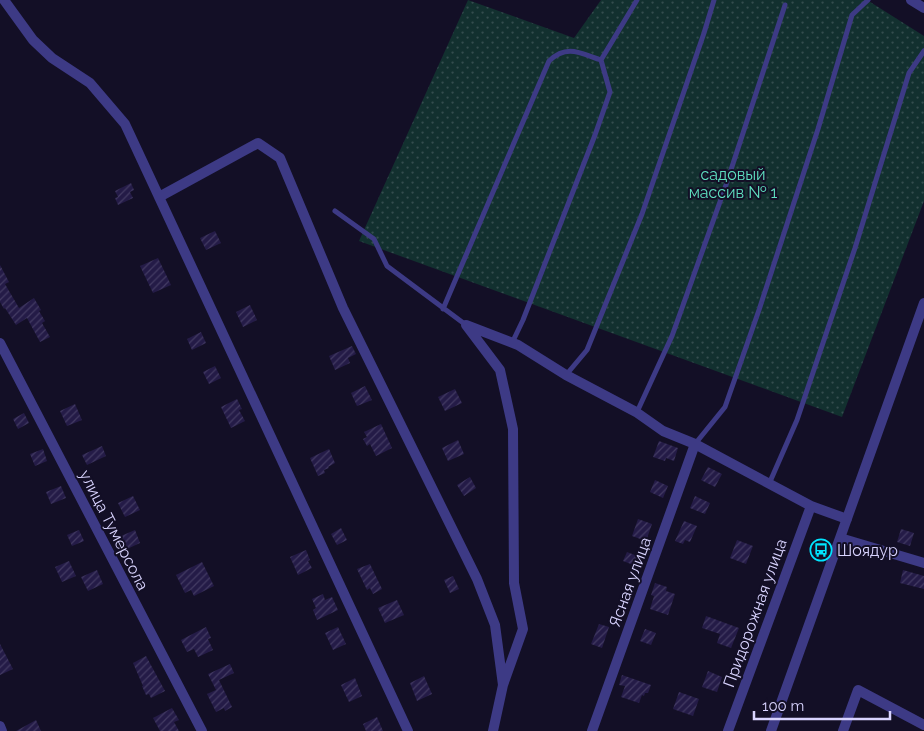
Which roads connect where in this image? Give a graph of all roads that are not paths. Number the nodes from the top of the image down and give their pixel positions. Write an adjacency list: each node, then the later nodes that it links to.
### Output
1 (4, 0): 10 (street)
2 (637, 0): 9 (lane)
3 (714, 0): 17 (lane)
4 (868, 0): 19 (lane)
5 (911, 0): 7 (street)
6 (785, 6): 18 (lane)
7 (924, 8)
8 (924, 51): 20 (lane)
9 (601, 60): 13 (lane); 16 (lane)
10 (159, 198): 25 (street); 30 (street)
11 (335, 212): 13 (lane)
12 (924, 303): 22 (street)
13 (443, 309): 14 (lane)
14 (466, 325): 16 (street); 25 (street)
15 (0, 342): 29 (street, улица Тумерсола)
16 (512, 343): 17 (street)
17 (566, 375): 18 (street)
18 (636, 412): 19 (street)
19 (696, 444): 20 (street); 32 (street, Ясная улица)
20 (769, 484): 21 (street)
21 (811, 506): 22 (street); 33 (street, Придорожная улица)
22 (847, 519): 23 (street)
23 (840, 538): 24 (street); 34 (street)
24 (924, 563)
25 (503, 685): 31 (street)
26 (923, 723): 35 (street)
27 (0, 726): 28 (street)
28 (2, 731)
29 (202, 731)
30 (408, 731)
31 (493, 731)
32 (592, 731)
33 (728, 731)
34 (771, 731)
35 (842, 731)

